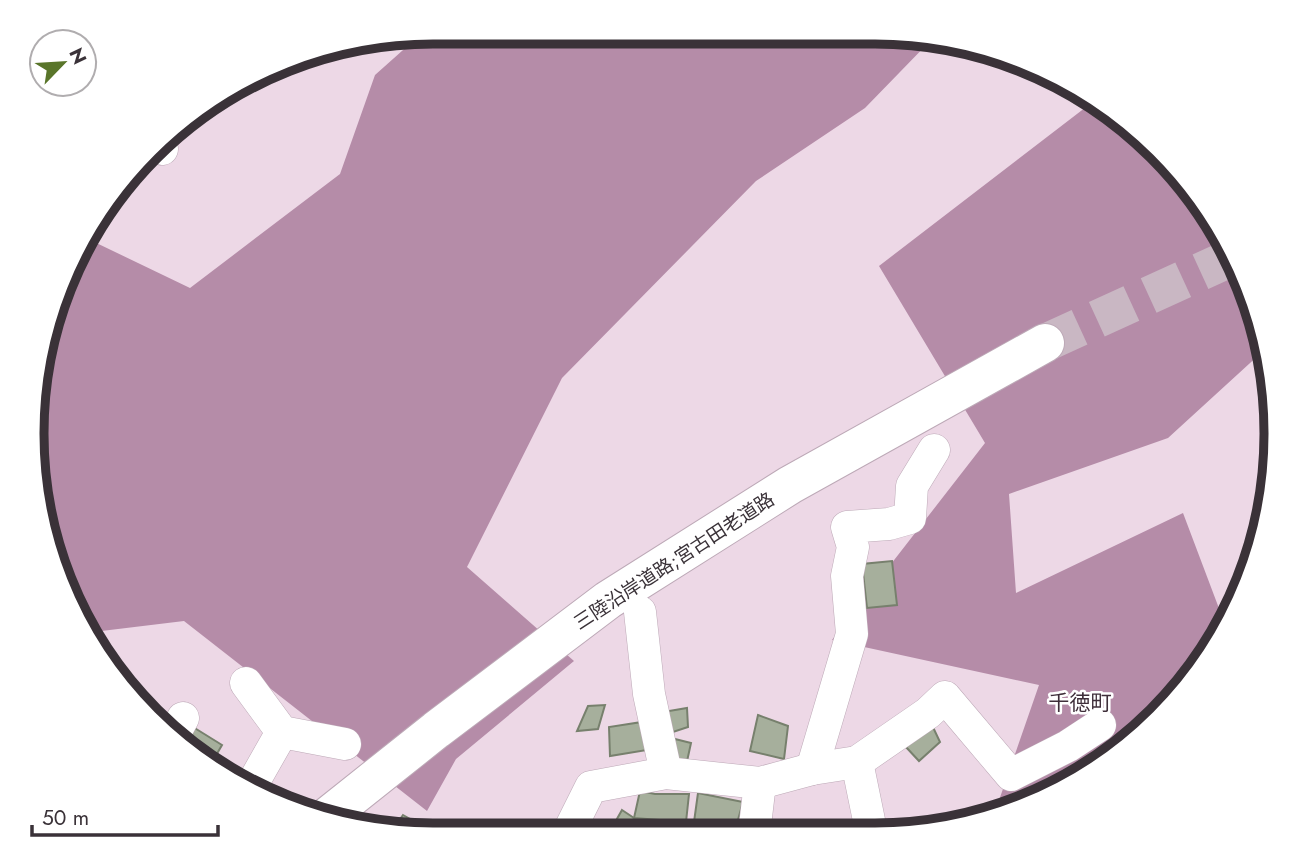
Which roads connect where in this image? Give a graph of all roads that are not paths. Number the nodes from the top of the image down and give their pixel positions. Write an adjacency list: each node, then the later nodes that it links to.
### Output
1 (1045, 343): 13 (highway, 三陸沿岸道路;宮古田老道路)
2 (934, 450): 9 (street)
3 (640, 612): 10 (street)
4 (246, 682): 6 (street)
5 (1100, 725): 8 (street)
6 (282, 732): 7 (street); 11 (street)
7 (345, 744)
8 (857, 762): 9 (street); 16 (street)
9 (812, 769): 12 (street)
10 (666, 773): 12 (street); 14 (street)
11 (255, 780)
12 (760, 783): 15 (street)
13 (335, 810)
14 (573, 823)
15 (755, 823)
16 (870, 823)

